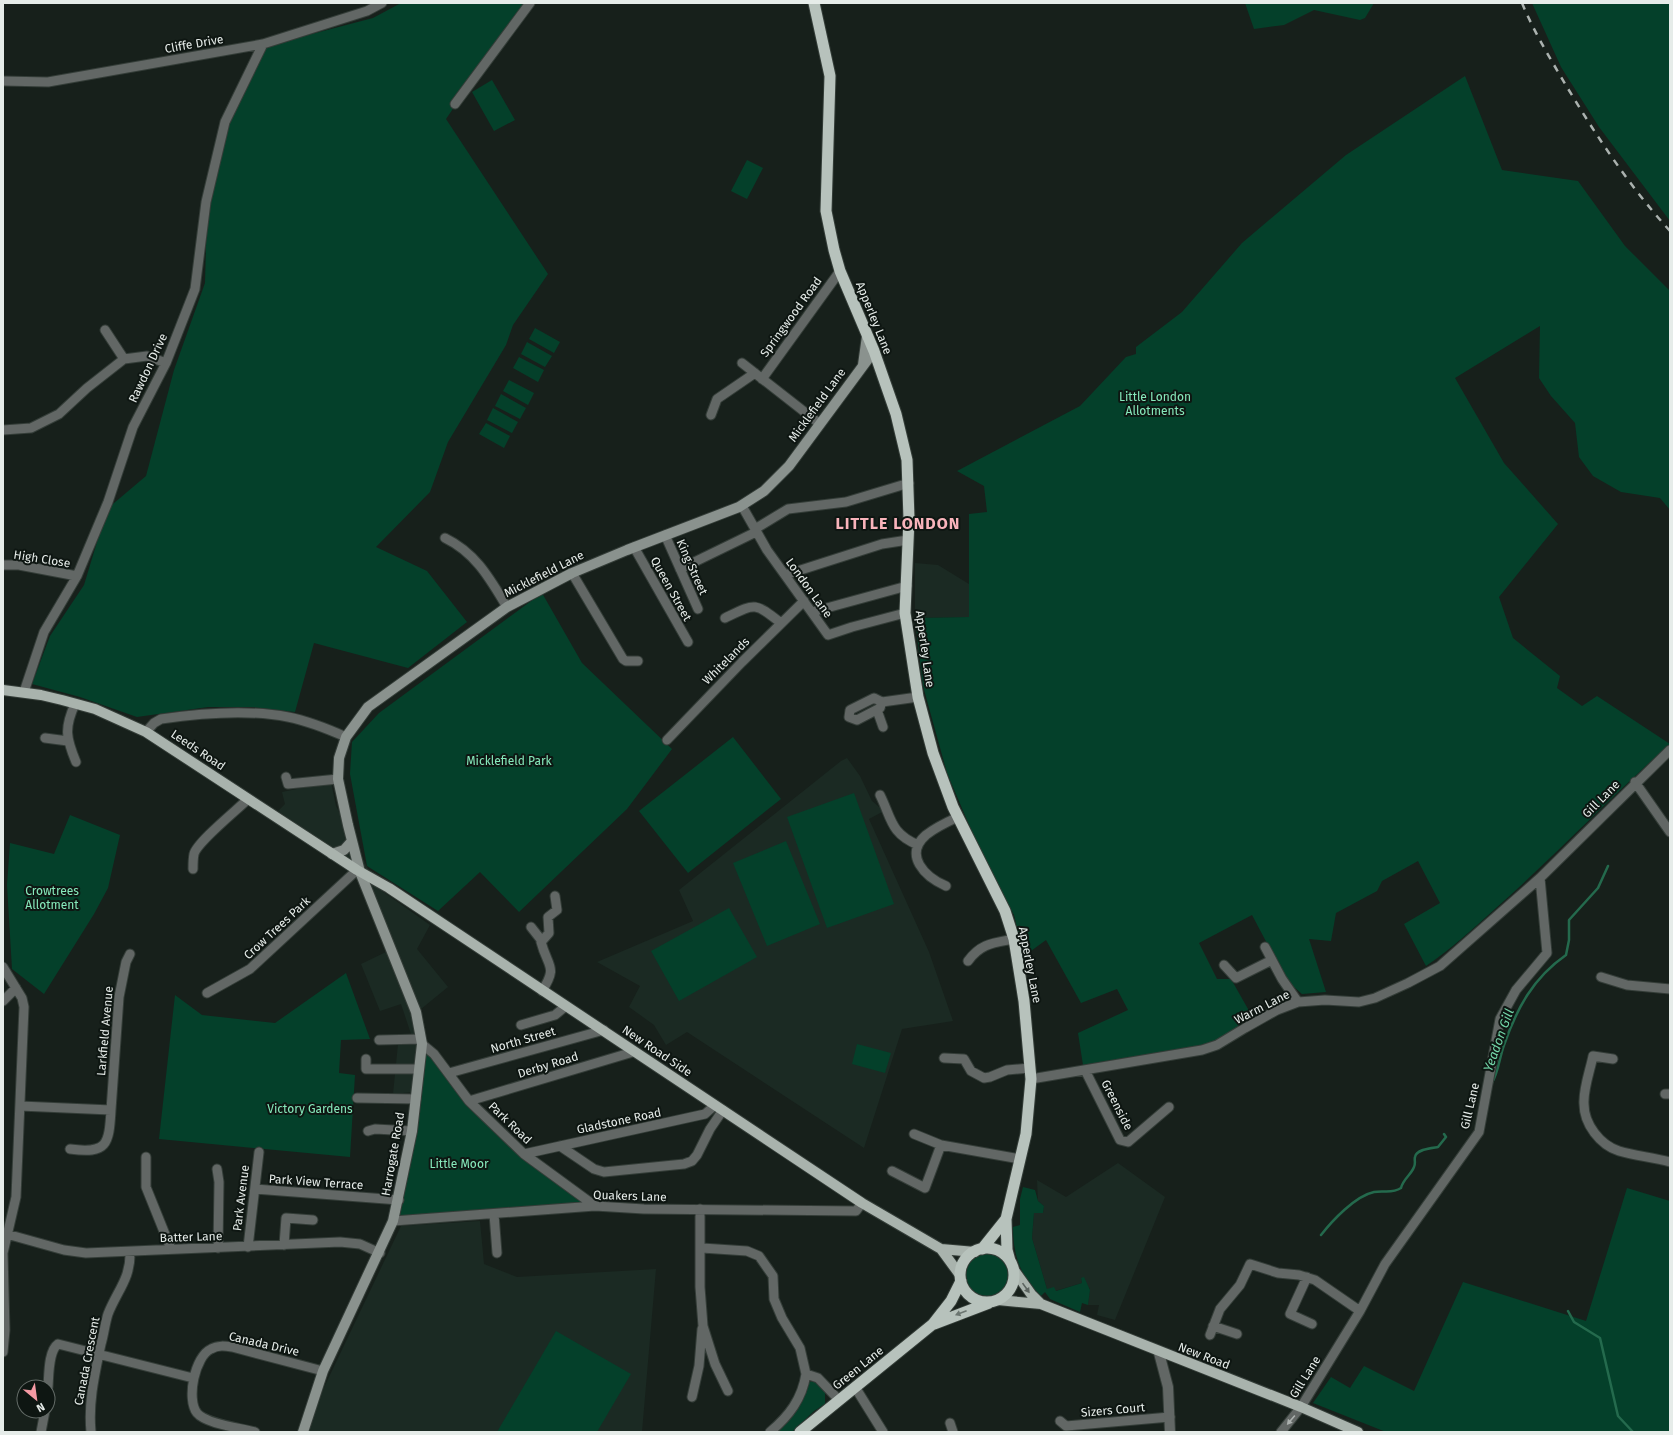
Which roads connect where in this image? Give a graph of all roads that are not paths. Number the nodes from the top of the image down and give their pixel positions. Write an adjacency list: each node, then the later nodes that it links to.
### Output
1 (382, 3): 4 (street, Cliffe Drive)
2 (530, 3): 6 (street)
3 (814, 3): 7 (highway, Apperley Lane)
4 (263, 44): 5 (street, Cliffe Drive); 12 (street, Rawdon Drive)
5 (3, 81)
6 (455, 104)
7 (840, 271): 9 (highway, Apperley Lane); 15 (street, Springwood Road)
8 (105, 330): 11 (street)
9 (867, 336): 10 (highway, Apperley Lane); 14 (main road, Micklefield Lane)
10 (874, 352): 14 (main road, Micklefield Lane); 19 (highway, Apperley Lane)
11 (124, 359): 12 (street); 18 (street)
12 (166, 363): 30 (street, Rawdon Drive)
13 (742, 363): 15 (street)
14 (863, 365): 17 (main road, Micklefield Lane)
15 (758, 376): 16 (street, Springwood Road); 17 (street)
16 (711, 415)
17 (820, 424): 20 (main road, Micklefield Lane)
18 (3, 430)
19 (909, 484): 21 (street); 24 (highway, Apperley Lane)
20 (742, 506): 21 (street, London Lane); 22 (main road, Micklefield Lane)
21 (756, 531): 27 (street); 29 (street, London Lane)
22 (665, 535): 25 (main road, Micklefield Lane); 27 (street, King Street)
23 (445, 538): 33 (street)
24 (908, 540): 29 (street); 31 (highway, Apperley Lane)
25 (634, 547): 28 (main road, Micklefield Lane); 39 (street, Queen Street)
26 (3, 565): 30 (street, High Close)
27 (680, 569): 34 (street, King Street)
28 (572, 573): 33 (main road, Micklefield Lane); 40 (street)
29 (785, 575): 32 (street, London Lane)
30 (77, 576): 42 (street, Rawdon Drive)
31 (907, 586): 35 (street); 36 (highway, Apperley Lane)
32 (804, 602): 35 (street, London Lane); 38 (street, Whitelands)
33 (507, 607): 49 (main road, Micklefield Lane)
34 (698, 609)
35 (812, 612): 36 (street, London Lane)
36 (905, 613): 43 (highway, Apperley Lane)
37 (725, 618): 38 (street)
38 (781, 623): 51 (street, Whitelands)
39 (688, 642)
40 (638, 661)
41 (3, 690): 42 (main road, Leeds Road)
42 (24, 692): 45 (main road, Leeds Road)
43 (918, 697): 44 (street); 60 (highway, Apperley Lane)
44 (882, 702): 46 (street); 46 (street)
45 (76, 704): 48 (main road, Leeds Road); 52 (street)
46 (877, 710): 47 (street)
47 (883, 727)
48 (146, 732): 49 (street); 59 (main road, Leeds Road)
49 (346, 737): 56 (main road, Micklefield Lane)
50 (45, 738): 52 (street)
51 (666, 740)
52 (68, 741): 54 (street)
53 (1670, 750): 57 (street, Gill Lane)
54 (76, 762)
55 (286, 777): 56 (street)
56 (338, 778): 62 (main road, Micklefield Lane)
57 (1635, 782): 61 (street, Gill Lane); 67 (street, Gill Lane)
58 (880, 795): 63 (street)
59 (248, 799): 64 (main road, Leeds Road); 65 (street)
60 (958, 816): 63 (street); 71 (highway, Apperley Lane)
61 (1670, 832)
62 (352, 841): 64 (main road); 66 (main road, Micklefield Lane)
63 (918, 845): 68 (street)
64 (332, 854): 66 (main road, Leeds Road)
65 (193, 869)
66 (358, 871): 82 (main road, New Road Side); 83 (street, Crow Trees Park); 90 (main road, Harrogate Road)
67 (1540, 878): 85 (street, Warm Lane); 145 (street, Gill Lane)
68 (946, 886)
69 (555, 896): 72 (street)
70 (531, 927): 72 (street)
71 (1014, 939): 76 (street); 95 (highway, Apperley Lane)
72 (542, 941): 82 (street)
73 (1265, 947): 75 (street)
74 (130, 954): 106 (street, Larkfield Avenue)
75 (1272, 960): 77 (street); 85 (street)
76 (968, 961)
77 (1224, 965)
78 (3, 967): 80 (street)
79 (1601, 977): 81 (street)
80 (16, 988): 84 (street); 103 (street)
81 (1670, 990)
82 (542, 991): 86 (main road, New Road Side)
83 (207, 993)
84 (3, 1001)
85 (1298, 1002): 97 (street, Warm Lane)
86 (566, 1006): 87 (street); 88 (main road, New Road Side)
87 (521, 1025)
88 (604, 1030): 91 (main road, New Road Side); 98 (street, North Street)
89 (379, 1040): 90 (street)
90 (421, 1042): 96 (main road, Harrogate Road); 98 (street, Park Road)
91 (633, 1052): 102 (street, Derby Road); 104 (main road, New Road Side)
92 (944, 1058): 95 (street)
93 (366, 1059): 96 (street)
94 (1613, 1059): 117 (street)
95 (1030, 1068): 99 (highway, Apperley Lane)
96 (419, 1069): 101 (main road, Harrogate Road)
97 (1085, 1070): 99 (street, Warm Lane); 105 (street, Greenside)
98 (449, 1073): 102 (street, Park Road)
99 (1031, 1079): 116 (highway, Apperley Lane)
100 (357, 1098): 101 (street)
101 (416, 1099): 108 (main road, Harrogate Road)
102 (469, 1101): 114 (street, Park Road)
103 (20, 1106): 106 (street); 129 (street)
104 (719, 1107): 111 (street, Gladstone Road); 111 (street); 122 (main road, New Road Side)
105 (1169, 1107)
106 (111, 1110): 112 (street, Larkfield Avenue)
107 (368, 1131): 108 (street)
108 (412, 1131): 121 (main road, Harrogate Road)
109 (914, 1134): 110 (street)
110 (942, 1145): 116 (street); 119 (street)
111 (560, 1146): 114 (street, Gladstone Road)
112 (70, 1149)
113 (259, 1152): 120 (street, Park Avenue)
114 (524, 1154): 123 (street, Park Road)
115 (146, 1157): 134 (street)
116 (1020, 1159): 126 (highway, Apperley Lane)
117 (1670, 1162)
118 (217, 1169): 131 (street)
119 (892, 1171)
120 (254, 1189): 121 (street, Park View Terrace); 132 (street, Park Avenue)
121 (399, 1200): 128 (main road, Harrogate Road)
122 (862, 1203): 124 (street, Quakers Lane); 135 (main road, New Road Side)
123 (595, 1206): 124 (street, Quakers Lane); 125 (street, Quakers Lane)
124 (700, 1209): 133 (street)
125 (494, 1214): 128 (street, Quakers Lane); 139 (street)
126 (1006, 1219): 136 (highway, Apperley Lane); 140 (highway, Apperley Lane)
127 (312, 1220): 130 (street)
128 (393, 1221): 138 (main road, Harrogate Road)
129 (5, 1234): 137 (street, Batter Lane); 152 (street)
130 (284, 1245): 132 (street, Batter Lane); 138 (street, Batter Lane)
131 (218, 1248): 132 (street, Batter Lane); 134 (street, Batter Lane)
132 (248, 1248)
133 (702, 1248): 148 (street); 156 (street)
134 (171, 1249): 137 (street, Batter Lane)
135 (941, 1249): 136 (main road, New Road Side); 142 (main road, New Road Side)
136 (978, 1250): 140 (highway); 142 (highway)
137 (130, 1252): 154 (street, Canada Crescent)
138 (380, 1253): 155 (main road, Harrogate Road)
139 (497, 1253)
140 (1012, 1266): 143 (highway); 144 (main road, New Road, one-way to 144)
141 (1307, 1277): 145 (street); 147 (street); 149 (street)
142 (960, 1278): 143 (highway); 146 (highway, Green Lane)
143 (994, 1301): 144 (main road, New Road); 146 (highway, Green Lane, one-way to 146)
144 (1041, 1304): 153 (main road, New Road)
145 (1360, 1310): 163 (street, Gill Lane)
146 (933, 1324): 159 (highway, Green Lane)
147 (1312, 1324)
148 (703, 1326): 160 (street); 161 (street)
149 (1214, 1326): 150 (street); 151 (street)
150 (1237, 1334)
151 (1210, 1335)
152 (3, 1352)
153 (1159, 1353): 163 (main road, New Road); 164 (street)
154 (99, 1354): 157 (street); 158 (street); 168 (street, Canada Crescent)
155 (323, 1371): 157 (street, Canada Drive); 170 (main road, Harrogate Road)
156 (806, 1374): 162 (street); 171 (street)
157 (193, 1378): 169 (street, Canada Drive)
158 (49, 1379)
159 (855, 1387): 162 (highway, Green Lane); 173 (street)
160 (728, 1391)
161 (692, 1397)
162 (839, 1400): 172 (highway, Green Lane)
163 (1301, 1407): 175 (street, Gill Lane, one-way to 175); 176 (main road, New Road)
164 (1170, 1417): 166 (street, Sizers Court); 174 (street)
165 (43, 1419): 167 (street)
166 (1060, 1421)
167 (41, 1432)
168 (91, 1432)
169 (255, 1432)
170 (303, 1432)
171 (770, 1432)
172 (800, 1432)
173 (883, 1432)
174 (1170, 1432)
175 (1281, 1432)
176 (1358, 1432)

